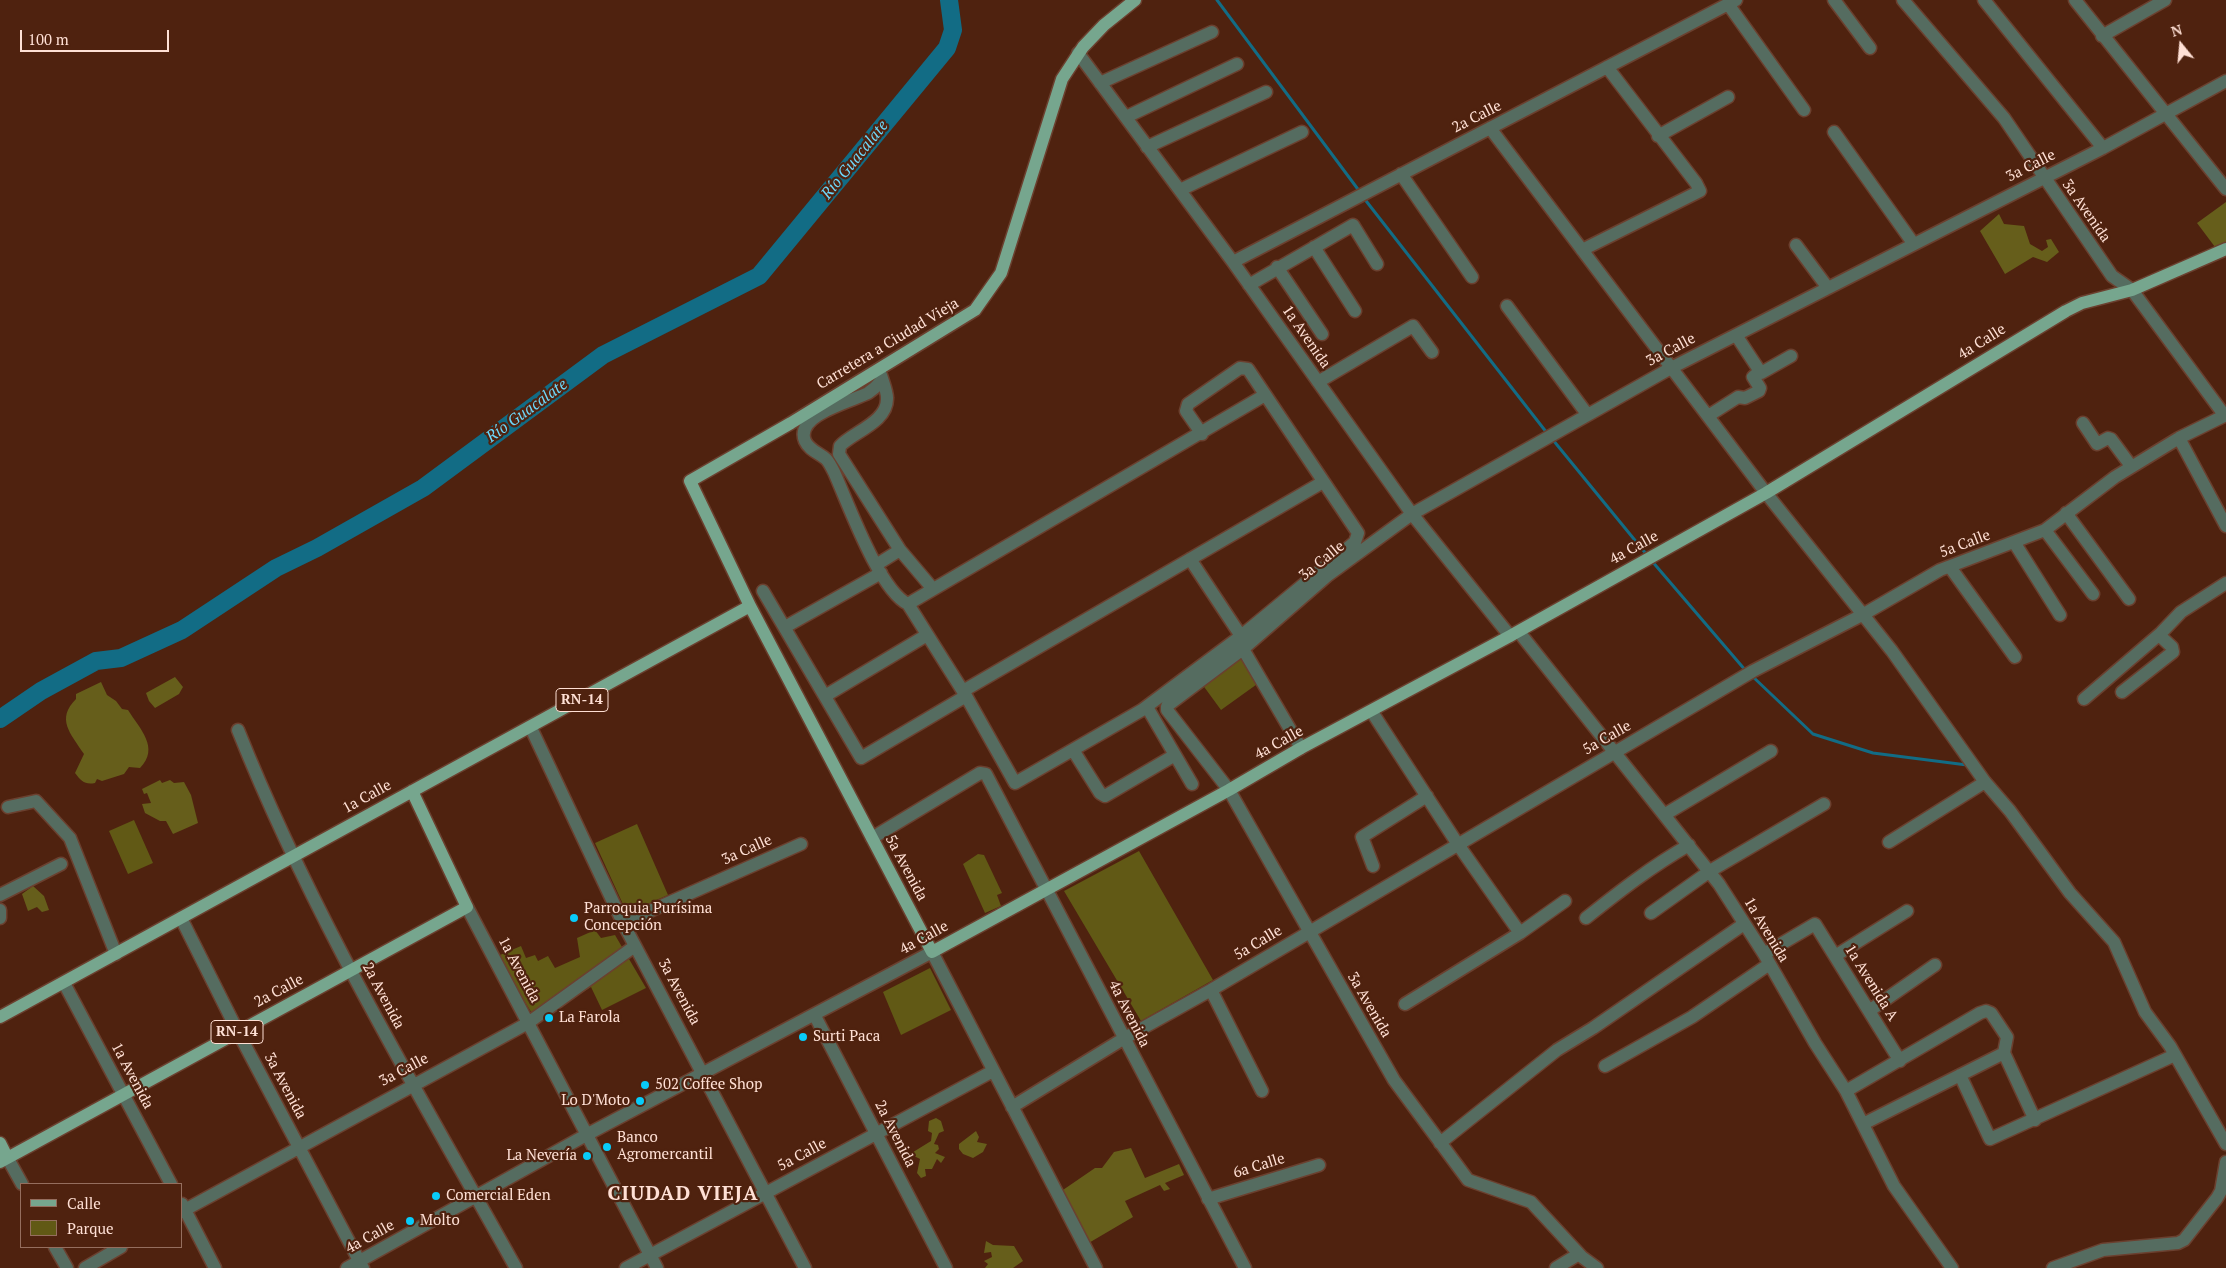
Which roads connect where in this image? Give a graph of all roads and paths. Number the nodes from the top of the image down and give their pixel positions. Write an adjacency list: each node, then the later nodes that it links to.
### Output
1 (1135, 0): 11 (main road, Carretera a Ciudad Vieja)
2 (1834, 0): 10 (street)
3 (1903, 0): 28 (street, 3a Avenida)
4 (1984, 0): 26 (street)
5 (2075, 0): 9 (street)
6 (2165, 0): 9 (street)
7 (1732, 2): 13 (street, 2a Calle); 18 (street)
8 (1212, 32): 15 (street)
9 (2102, 36): 19 (street)
10 (1870, 48)
11 (1081, 50): 15 (street, 1a Avenida); 51 (main road, Carretera a Ciudad Vieja)
12 (1238, 64): 20 (street)
13 (1607, 67): 21 (street, 2a Calle); 24 (street)
14 (2226, 81): 19 (street, 3a Calle)
15 (1100, 83): 20 (street, 1a Avenida)
16 (1266, 92): 25 (street)
17 (1728, 97): 24 (street)
18 (1804, 110)
19 (2165, 114): 26 (street, 3a Calle); 29 (street)
20 (1126, 117): 25 (street, 1a Avenida)
21 (1490, 128): 27 (street, 2a Calle); 35 (street)
22 (1302, 132): 30 (street)
23 (1834, 132): 32 (street)
24 (1658, 136): 35 (street)
25 (1148, 146): 30 (street, 1a Avenida)
26 (2103, 148): 28 (street, 3a Calle)
27 (1401, 174): 36 (street, 2a Calle); 39 (street)
28 (2043, 178): 32 (street, 3a Calle); 42 (street, 3a Avenida)
29 (2226, 189)
30 (1180, 190): 36 (street, 1a Avenida)
31 (1796, 244): 41 (street)
32 (1913, 244): 41 (street, 3a Calle)
33 (1314, 247): 37 (street); 38 (street); 44 (street)
34 (2226, 249): 42 (main road, 4a Calle)
35 (1582, 250): 49 (street)
36 (1233, 262): 40 (street, 1a Avenida)
37 (1377, 264)
38 (1277, 267): 40 (street); 45 (street)
39 (1472, 277)
40 (1249, 285): 52 (street, 1a Avenida)
41 (1828, 288): 46 (street, 3a Calle)
42 (2132, 290): 56 (street, 3a Avenida); 63 (main road, 4a Calle)
43 (1507, 306): 54 (street)
44 (1355, 311)
45 (1322, 334)
46 (1736, 335): 49 (street, 3a Calle); 50 (street)
47 (1432, 352): 52 (street)
48 (1791, 356): 50 (street)
49 (1671, 368): 54 (street, 3a Calle); 55 (street)
50 (1760, 371): 55 (street)
51 (881, 374): 61 (main road, Carretera a Ciudad Vieja); 69 (street); 72 (street)
52 (1318, 382): 65 (street, 1a Avenida)
53 (1265, 396): 58 (street); 58 (street); 62 (street)
54 (1587, 414): 65 (street, 3a Calle)
55 (1708, 416): 63 (street)
56 (2225, 416): 59 (street, 5a Calle)
57 (2083, 423): 60 (street)
58 (1202, 434): 74 (street)
59 (2180, 438): 60 (street, 5a Calle); 66 (street)
60 (2131, 466): 64 (street, 5a Calle)
61 (690, 481): 79 (main road, 5a Avenida)
62 (1323, 482): 70 (street); 86 (street)
63 (1766, 493): 80 (street); 83 (main road, 4a Calle)
64 (2066, 513): 67 (street, 5a Calle); 77 (street)
65 (1412, 514): 83 (street, 1a Avenida); 87 (street, 3a Calle)
66 (2226, 526)
67 (2045, 530): 68 (street, 5a Calle); 76 (street)
68 (2014, 542): 71 (street, 5a Calle); 81 (street)
69 (900, 550): 72 (street); 74 (street)
70 (1190, 559): 86 (street); 90 (street)
71 (1950, 567): 80 (street, 5a Calle); 88 (street)
72 (878, 569): 78 (street); 82 (street)
73 (2226, 583): 85 (street)
74 (934, 589): 78 (street)
75 (763, 590): 82 (street)
76 (2092, 594)
77 (2129, 599)
78 (908, 604): 84 (street)
79 (750, 606): 96 (main road, 1a Calle / RN-14); 111 (main road, 5a Avenida)
80 (1864, 614): 101 (street, 5a Calle); 103 (street)
81 (2060, 615)
82 (785, 627): 91 (street)
83 (1514, 634): 95 (main road, 4a Calle); 101 (street, 1a Avenida)
84 (928, 635): 90 (street); 91 (street)
85 (2159, 635): 89 (street); 92 (street)
86 (1241, 636): 94 (street)
87 (1243, 649): 93 (street, 3a Calle); 98 (street)
88 (2015, 657)
89 (2122, 692)
90 (964, 693): 91 (street); 99 (street)
91 (825, 696)
92 (2084, 699)
93 (1167, 706): 105 (street, 3a Avenida)
94 (1147, 707): 99 (street); 102 (street)
95 (1372, 712): 98 (main road, 4a Calle); 107 (street)
96 (531, 728): 106 (main road, 1a Calle / RN-14); 130 (street, 3a Avenida)
97 (238, 730): 116 (street, 2a Avenida)
98 (1300, 748): 105 (main road, 4a Calle)
99 (1073, 750): 102 (street)
100 (1771, 751): 110 (street)
101 (1613, 753): 110 (street, 1a Avenida); 113 (street, 5a Calle)
102 (1175, 755): 104 (street)
103 (1984, 782): 112 (street); 151 (street)
104 (1192, 784)
105 (1229, 790): 120 (main road, 4a Calle); 132 (street, 3a Avenida)
106 (412, 791): 116 (main road, 1a Calle / RN-14); 123 (main road, 1a Avenida)
107 (1427, 796): 113 (street); 118 (street)
108 (1824, 804): 119 (street)
109 (8, 807): 136 (street)
110 (1664, 815): 115 (street, 1a Avenida)
111 (872, 838): 120 (street, 4a Avenida); 135 (main road, 5a Avenida)
112 (1889, 842)
113 (1457, 843): 132 (street, 5a Calle); 133 (street)
114 (801, 844): 130 (street, 3a Calle)
115 (1689, 845): 119 (street, 1a Avenida); 129 (street)
116 (292, 857): 128 (main road, 1a Calle / RN-14); 140 (street, 2a Avenida)
117 (61, 864): 121 (street)
118 (1373, 866)
119 (1710, 871): 126 (street); 131 (street, 1a Avenida)
120 (1047, 889): 135 (main road, 4a Calle); 149 (street, 4a Avenida)
121 (0, 895)
122 (1565, 902): 133 (street)
123 (467, 907): 140 (main road, 2a Calle / RN-14); 147 (street, 1a Avenida)
124 (0, 910): 127 (street)
125 (1907, 910): 137 (street)
126 (1652, 913)
127 (0, 918)
128 (181, 918): 136 (main road, 1a Calle / RN-14); 148 (street, 3a Avenida)
129 (1586, 918)
130 (623, 923): 134 (street, 3a Avenida)
131 (1744, 924): 138 (street, 1a Avenida); 167 (street)
132 (1308, 932): 142 (street, 5a Calle); 167 (street, 3a Avenida)
133 (1520, 933): 143 (street)
134 (635, 946): 147 (street, 3a Calle); 155 (street, 3a Avenida)
135 (932, 952): 145 (street, 4a Calle); 154 (street, 5a Avenida)
136 (116, 954): 141 (main road, 1a Calle / RN-14)
137 (1835, 956): 138 (street, 1a Avenida A); 144 (street, 1a Avenida A)
138 (1766, 960): 153 (street); 159 (street, 1a Avenida)
139 (1935, 965): 144 (street)
140 (351, 971): 148 (main road, 2a Calle / RN-14); 157 (street, 2a Avenida)
141 (64, 983): 146 (main road, 1a Calle / RN-14); 160 (street, 1a Avenida)
142 (1211, 990): 149 (street, 5a Calle); 158 (street)
143 (1405, 1004)
144 (1868, 1011): 152 (street, 1a Avenida A)
145 (814, 1016): 155 (street, 4a Calle); 165 (street, 2a Avenida)
146 (0, 1017)
147 (528, 1023): 157 (street, 3a Calle); 164 (street, 1a Avenida)
148 (238, 1032): 160 (main road, 2a Calle / RN-14); 169 (street, 3a Avenida)
149 (1123, 1039): 161 (street, 5a Calle); 177 (street, 4a Avenida)
150 (2004, 1052): 152 (street); 156 (street); 162 (street)
151 (2174, 1055): 162 (street); 168 (street)
152 (1900, 1061): 159 (street)
153 (1605, 1066)
154 (992, 1071): 161 (street, 5a Avenida); 165 (street, 5a Calle)
155 (704, 1072): 164 (street, 4a Calle); 175 (street, 3a Avenida)
156 (1960, 1075): 162 (street); 163 (street)
157 (412, 1084): 169 (street, 3a Calle); 176 (street, 2a Avenida)
158 (1262, 1091)
159 (1846, 1091): 163 (street, 1a Avenida)
160 (124, 1095): 170 (main road, 2a Calle / RN-14); 174 (street, 1a Avenida)
161 (1012, 1107): 194 (street, 5a Avenida)
162 (2035, 1120)
163 (1863, 1124): 197 (street, 1a Avenida)
164 (588, 1134): 176 (street, 4a Calle); 182 (street, 1a Avenida)
165 (877, 1134): 175 (street, 5a Calle); 193 (street, 2a Avenida)
166 (0, 1143): 170 (main road)
167 (1440, 1143): 181 (street, 3a Avenida)
168 (2226, 1144)
169 (299, 1147): 178 (street, 3a Calle); 183 (street, 3a Avenida)
170 (3, 1160): 173 (street)
171 (2226, 1162): 198 (street)
172 (1319, 1165): 177 (street, 6a Calle)
173 (21, 1183)
174 (170, 1183)
175 (765, 1194): 182 (street, 5a Calle); 192 (street, 3a Avenida)
176 (476, 1196): 183 (street, 4a Calle); 189 (street, 2a Avenida)
177 (1208, 1199): 184 (street, 4a Avenida)
178 (183, 1208): 187 (street)
179 (56, 1248): 185 (street)
180 (119, 1248): 186 (street)
181 (1579, 1254): 195 (street); 196 (street, 3a Avenida)
182 (651, 1255): 190 (street, 5a Calle); 191 (street, 1a Avenida)
183 (362, 1265): 188 (street, 4a Calle)
184 (1241, 1267)
185 (67, 1268)
186 (85, 1268)
187 (215, 1268)
188 (347, 1268)
189 (516, 1268)
190 (626, 1268)
191 (657, 1268)
192 (805, 1268)
193 (946, 1268)
194 (1096, 1268)
195 (1556, 1268)
196 (1597, 1268)
197 (1952, 1268)
198 (2053, 1268)

